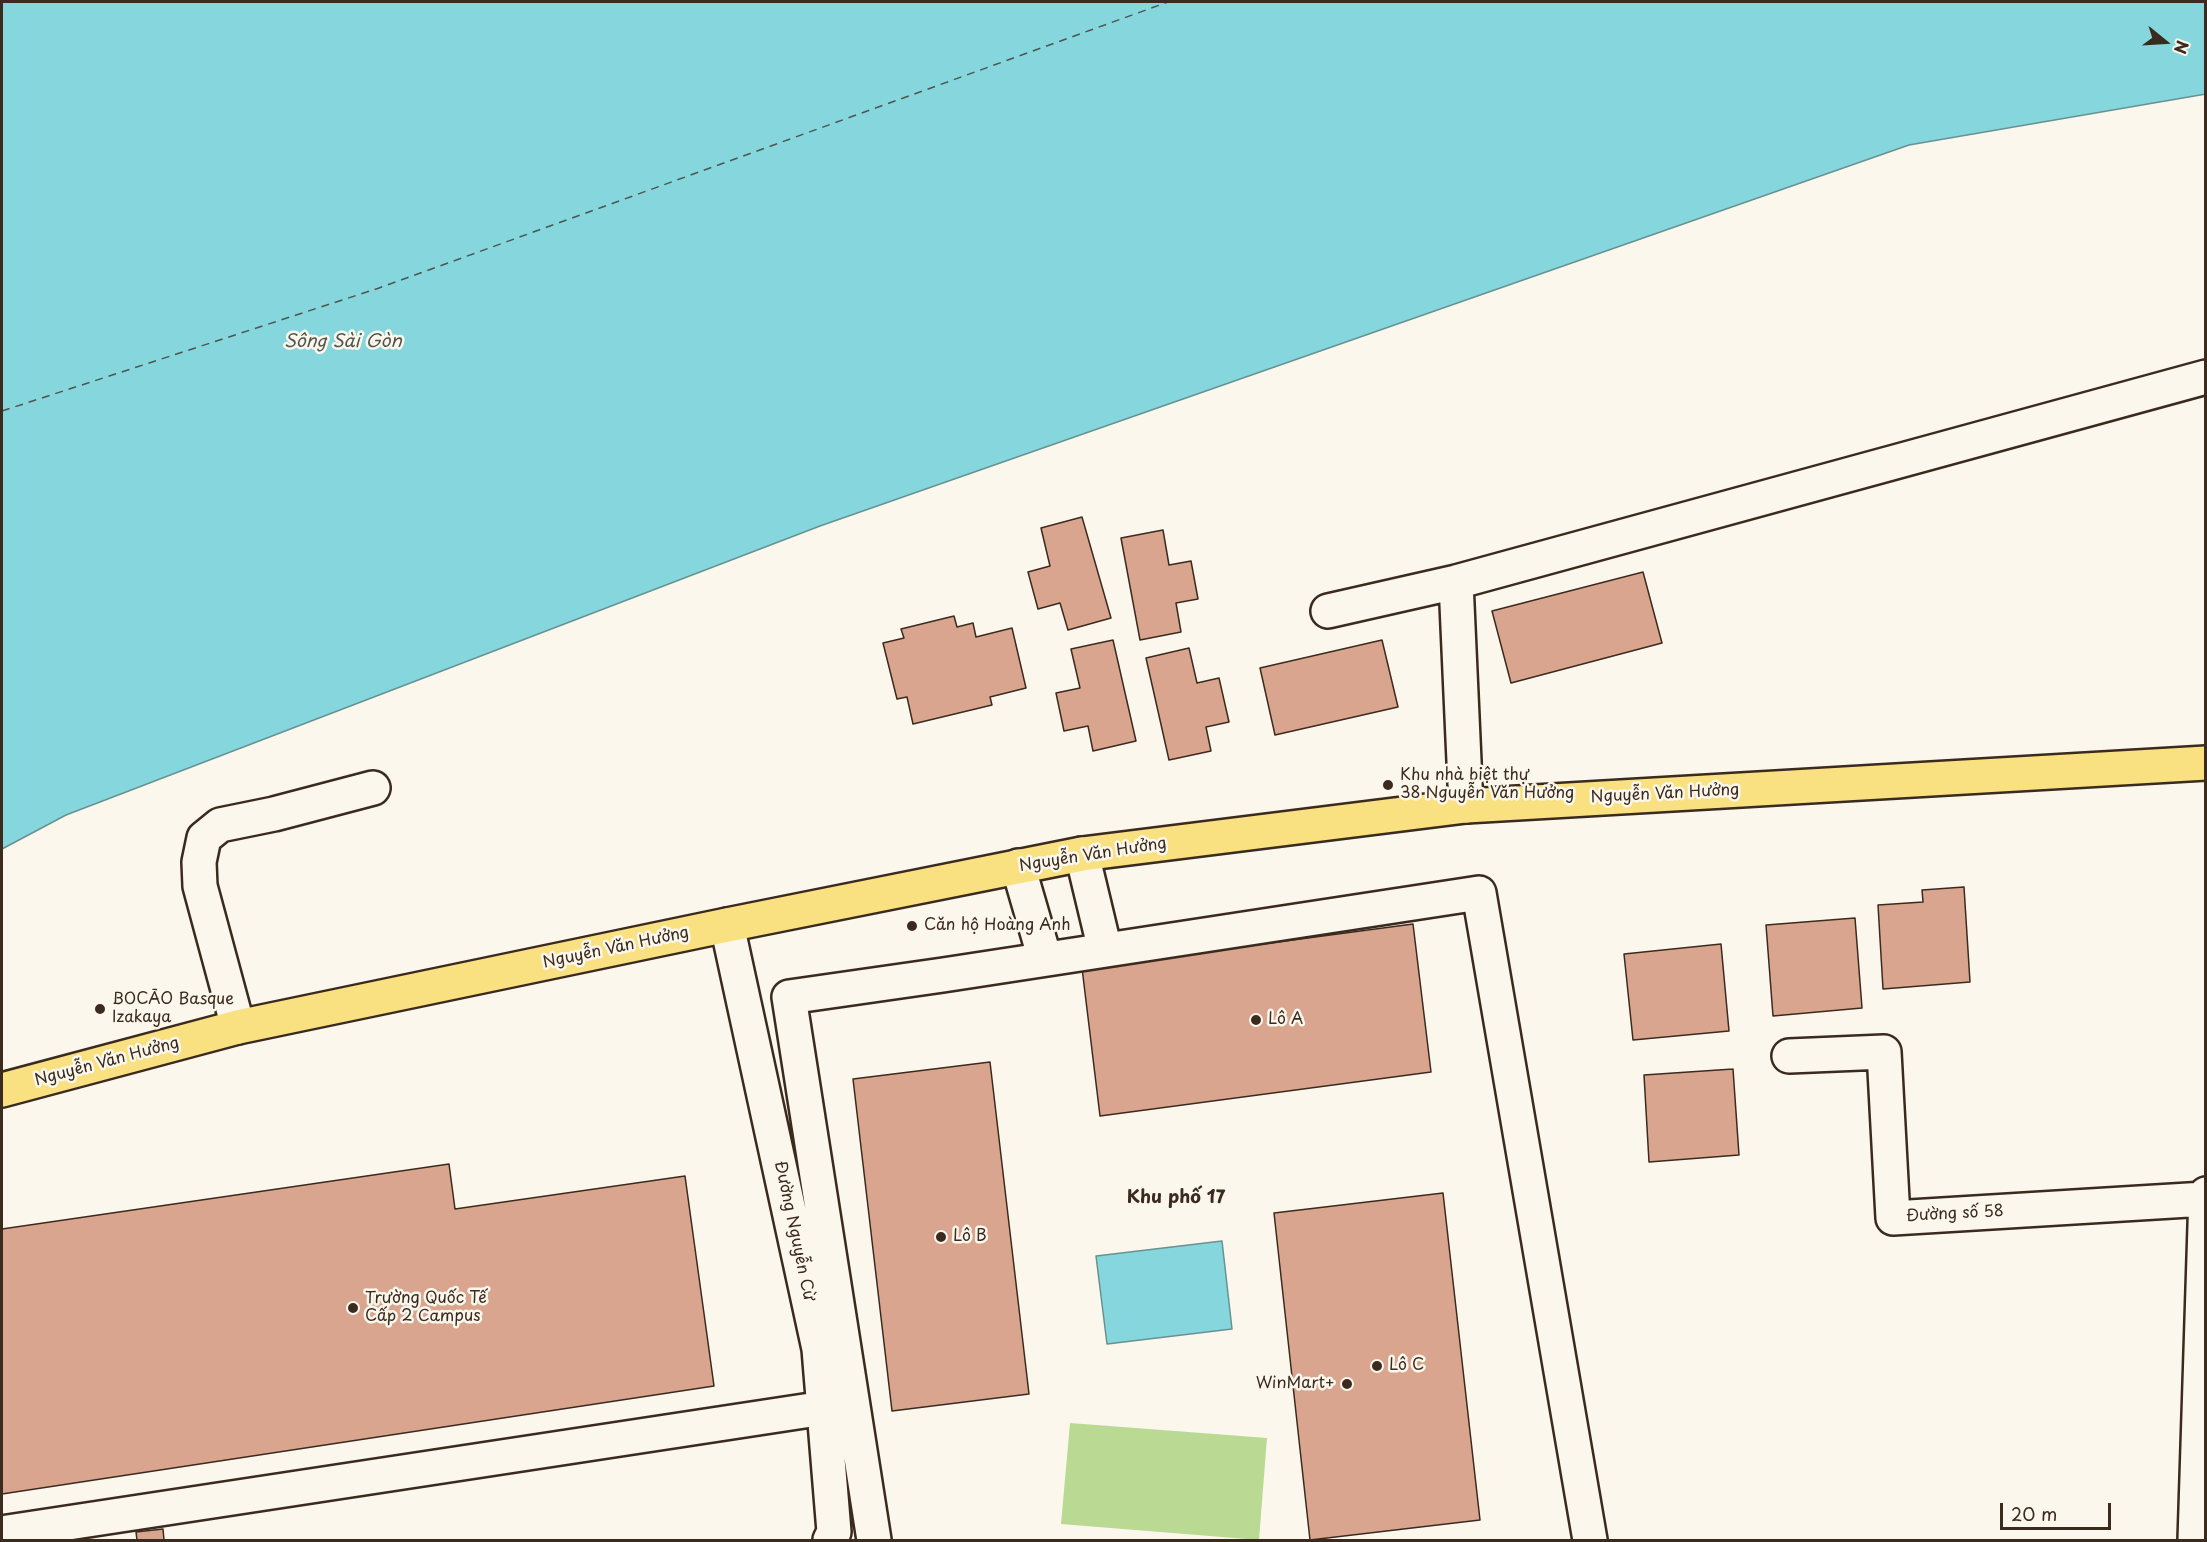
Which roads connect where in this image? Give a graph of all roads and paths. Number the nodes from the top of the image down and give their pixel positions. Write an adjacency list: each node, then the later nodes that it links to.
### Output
1 (2205, 377): 2 (street)
2 (1456, 582): 3 (street); 6 (street)
3 (1328, 611)
4 (2205, 763): 6 (main road, Nguyễn Văn Hưởng)
5 (373, 788): 12 (street)
6 (1466, 806): 7 (main road, Nguyễn Văn Hưởng)
7 (1082, 854): 8 (main road, Nguyễn Văn Hưởng); 10 (street)
8 (1018, 866): 9 (main road, Nguyễn Văn Hưởng); 11 (street)
9 (727, 924): 12 (main road, Nguyễn Văn Hưởng); 17 (street, Đường Nguyễn Cừ)
10 (1105, 950): 11 (street); 21 (street)
11 (1044, 959): 20 (street)
12 (238, 1027): 14 (main road, Nguyễn Văn Hưởng)
13 (1790, 1056): 16 (street, Đường số 58)
14 (2, 1090)
15 (2205, 1194): 16 (street)
16 (2205, 1199): 22 (street)
17 (824, 1407): 18 (street); 19 (street, Đường Nguyễn Cừ)
18 (2, 1533)
19 (832, 1536): 20 (street)
20 (872, 1537)
21 (1590, 1540)
22 (2195, 1540)

